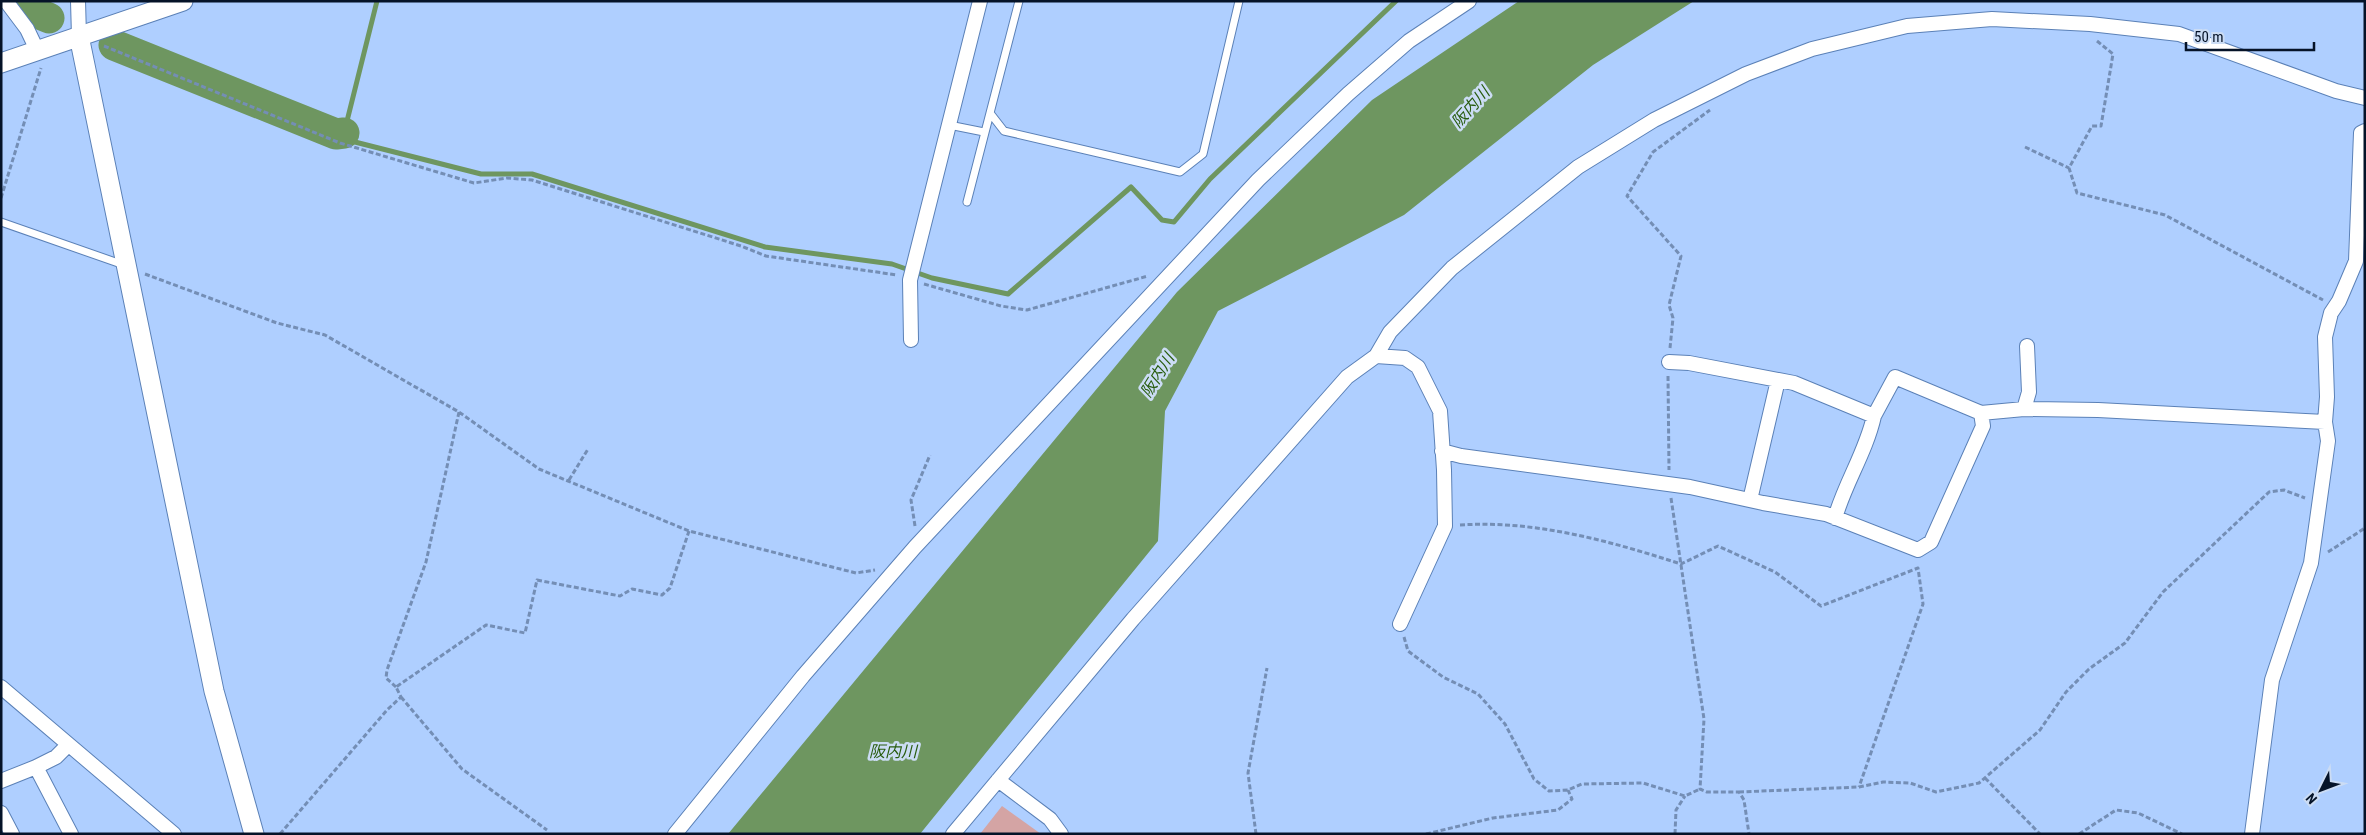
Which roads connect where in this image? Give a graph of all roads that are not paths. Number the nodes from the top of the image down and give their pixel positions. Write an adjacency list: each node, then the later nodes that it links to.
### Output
1 (6, 1): 9 (street)
2 (78, 1): 8 (street)
3 (183, 1): 8 (street)
4 (980, 1): 13 (street)
5 (1019, 1): 12 (lane)
6 (1239, 1): 12 (lane)
7 (1469, 1): 42 (street)
8 (79, 36): 9 (street); 18 (street)
9 (39, 57): 10 (street)
10 (1, 63)
11 (2365, 98): 21 (street)
12 (990, 113): 15 (lane)
13 (950, 125): 15 (lane); 19 (street)
14 (2365, 130): 27 (street)
15 (984, 132): 16 (lane)
16 (967, 202)
17 (1, 222): 18 (lane)
18 (126, 266): 41 (street)
19 (911, 340)
20 (2027, 346): 24 (street)
21 (1376, 356): 28 (street); 35 (street)
22 (1669, 362): 23 (street)
23 (1778, 380): 26 (street); 29 (street)
24 (2024, 409): 25 (street); 27 (street)
25 (1981, 413): 26 (street); 30 (street)
26 (1874, 416): 30 (street)
27 (2325, 422): 45 (street)
28 (1442, 451): 29 (street); 31 (street)
29 (1750, 500): 30 (street)
30 (1835, 518)
31 (1400, 624)
32 (1, 687): 33 (street)
33 (68, 745): 34 (street); 40 (street)
34 (36, 767): 36 (street); 39 (street)
35 (998, 780): 43 (street); 44 (street)
36 (1, 781)
37 (1, 813): 38 (street)
38 (12, 834)
39 (71, 834)
40 (174, 834)
41 (254, 834)
42 (675, 834)
43 (953, 834)
44 (1061, 834)
45 (2252, 834)

